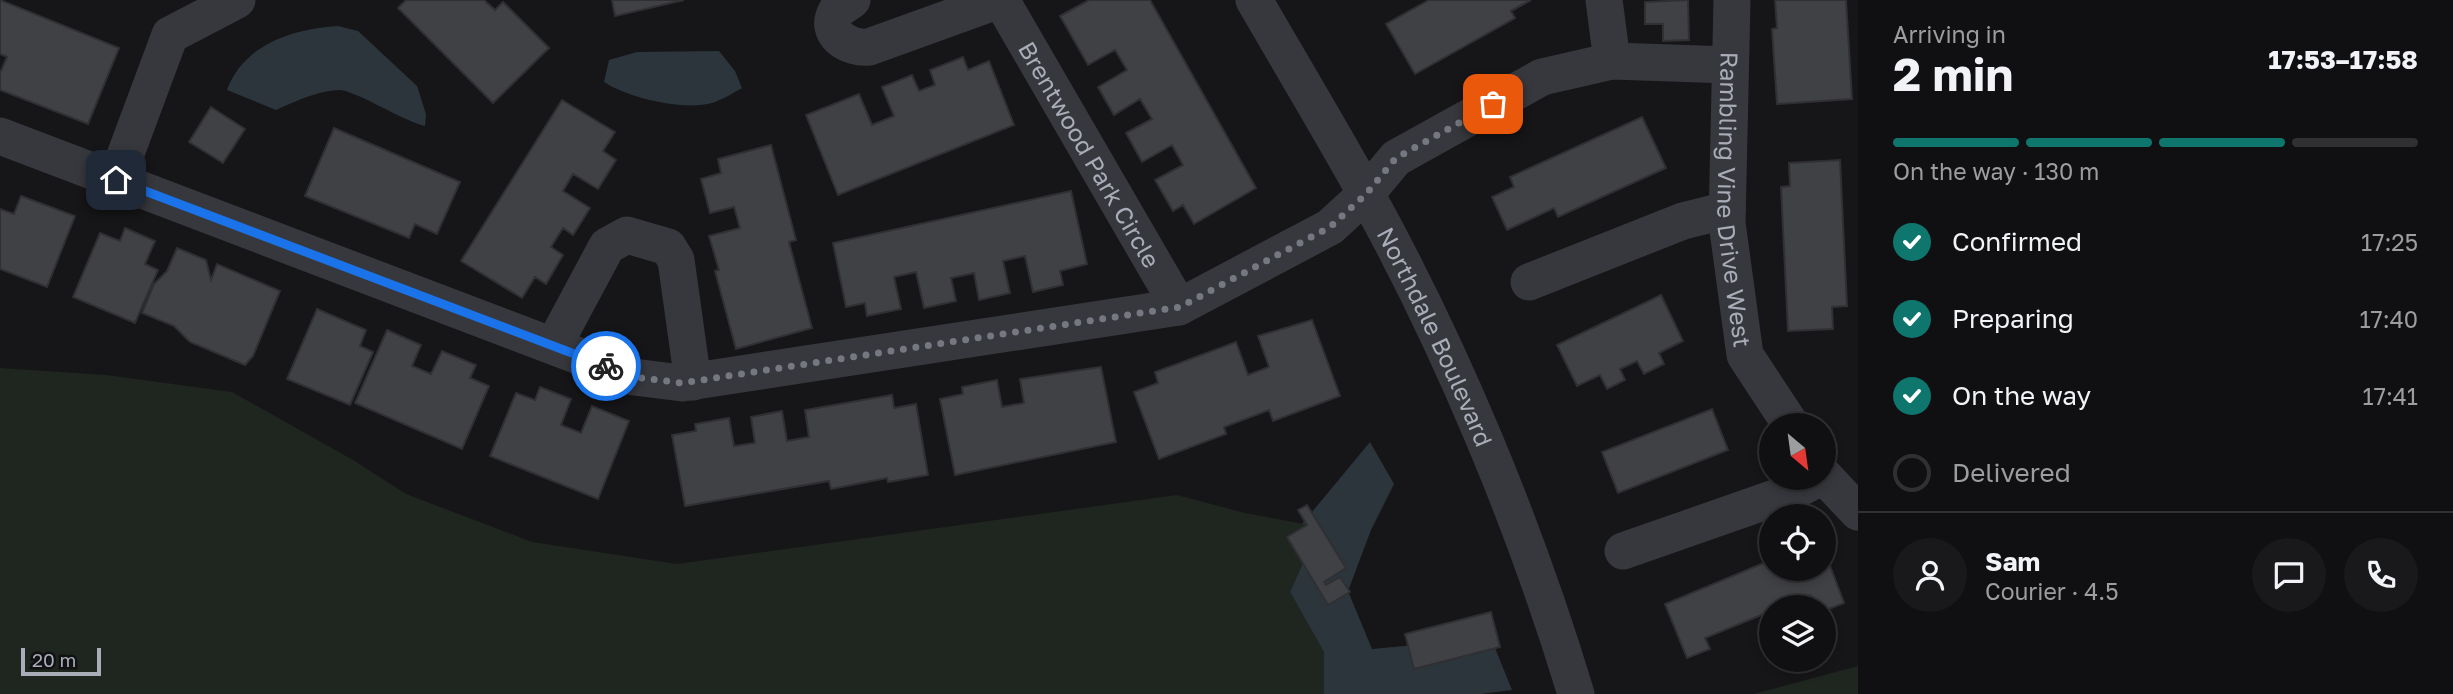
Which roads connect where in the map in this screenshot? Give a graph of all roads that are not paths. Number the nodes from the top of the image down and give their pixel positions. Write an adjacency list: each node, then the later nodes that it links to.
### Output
1 (237, 0): 10 (street)
2 (852, 0): 3 (street)
3 (1000, 0): 14 (street, Brentwood Park Circle)
4 (1254, 0): 11 (street, Northdale Boulevard)
5 (1604, 0): 7 (street)
6 (1732, 0): 8 (street, Rambling Vine Drive West)
7 (1612, 61): 8 (street); 11 (street)
8 (1730, 65): 12 (street, Rambling Vine Drive West)
9 (0, 136): 10 (street)
10 (116, 180): 15 (street)
11 (1366, 194): 14 (street); 22 (street, Northdale Boulevard)
12 (1727, 210): 13 (street); 17 (street, Rambling Vine Drive West)
13 (1529, 282)
14 (1180, 307): 16 (street)
15 (554, 345): 16 (street); 16 (street)
16 (693, 382)
17 (1783, 413)
18 (1795, 490): 21 (street)
19 (1835, 490): 20 (street)
20 (1858, 512)
21 (1623, 551)
22 (1576, 694)

